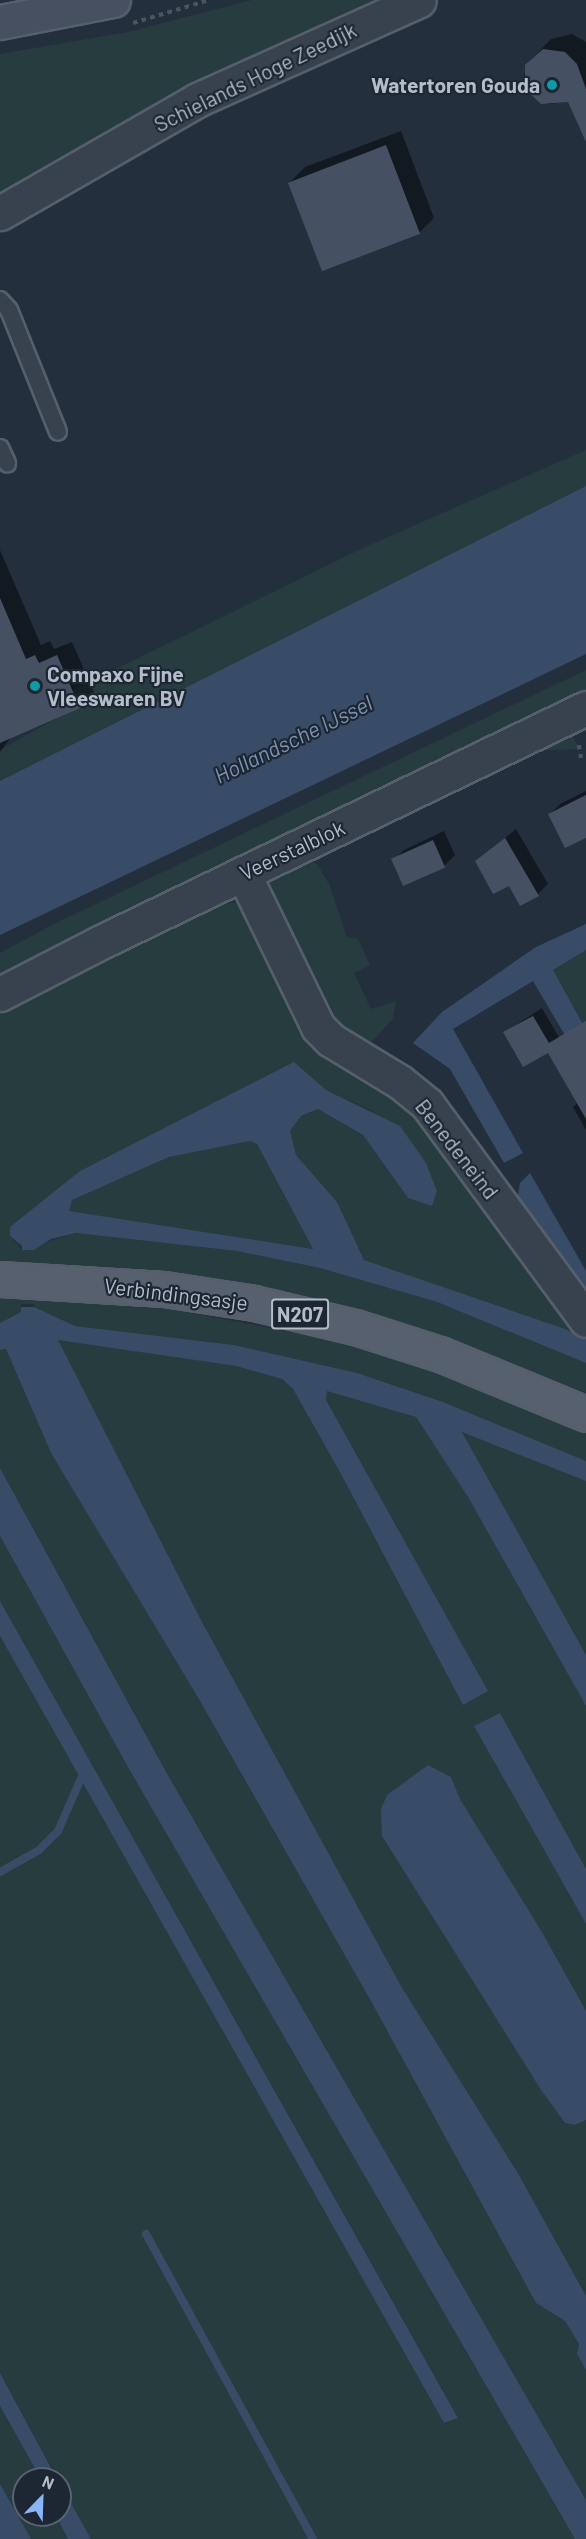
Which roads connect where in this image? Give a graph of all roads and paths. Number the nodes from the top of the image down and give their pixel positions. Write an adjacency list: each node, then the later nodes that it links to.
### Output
1 (113, 0): 3 (main road)
2 (419, 0): 4 (street, Schielands Hoge Zeedijk)
3 (0, 22)
4 (0, 213)
5 (0, 300): 6 (lane)
6 (58, 432)
7 (586, 708): 10 (street, Veerstalblok)
8 (582, 750): 9 (path)
9 (581, 758)
10 (243, 873): 11 (street, Veerstalblok); 13 (street, Benedeneind)
11 (0, 994)
12 (0, 1279): 14 (main road, Verbindingsasje / N207)
13 (586, 1320)
14 (586, 1414)

